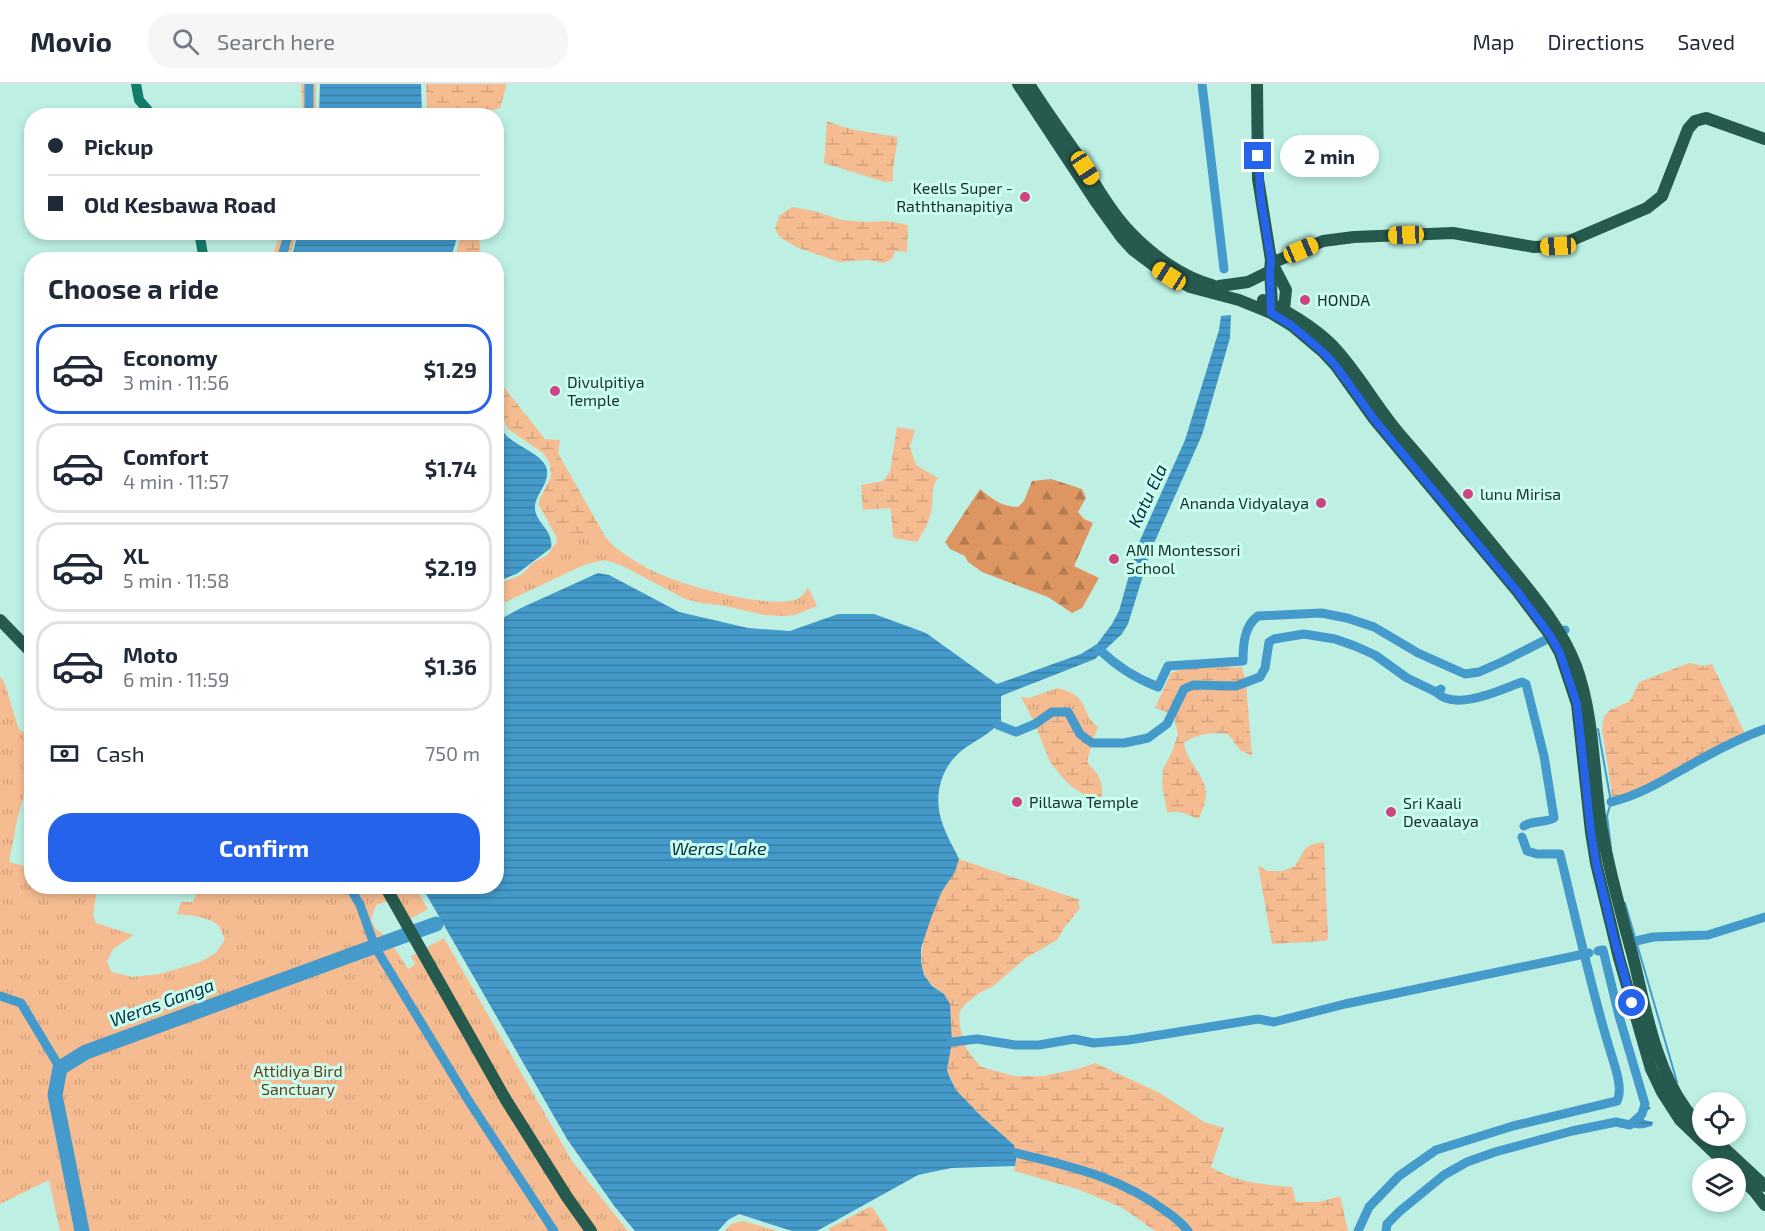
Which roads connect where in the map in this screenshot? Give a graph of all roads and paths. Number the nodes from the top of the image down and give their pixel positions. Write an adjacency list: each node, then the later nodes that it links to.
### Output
1 (136, 84): 5 (street)
2 (1018, 84): 10 (main road)
3 (1029, 84): 8 (main road)
4 (1257, 84): 7 (main road)
5 (146, 108)
6 (1765, 139): 7 (main road)
7 (1270, 266): 8 (main road); 9 (main road); 10 (main road)
8 (1219, 286): 10 (main road)
9 (1286, 290): 10 (main road); 11 (main road)
10 (1277, 311): 11 (main road); 12 (main road)
11 (1306, 325): 12 (main road)
12 (1427, 474): 15 (main road)
13 (0, 620): 14 (main road)
14 (24, 645)
15 (1564, 650): 17 (main road); 19 (main road)
16 (390, 894): 23 (main road)
17 (1692, 1116)
18 (1722, 1146): 21 (main road)
19 (1720, 1158)
20 (1746, 1183): 22 (main road)
21 (1765, 1186)
22 (1765, 1205)
23 (591, 1231)

